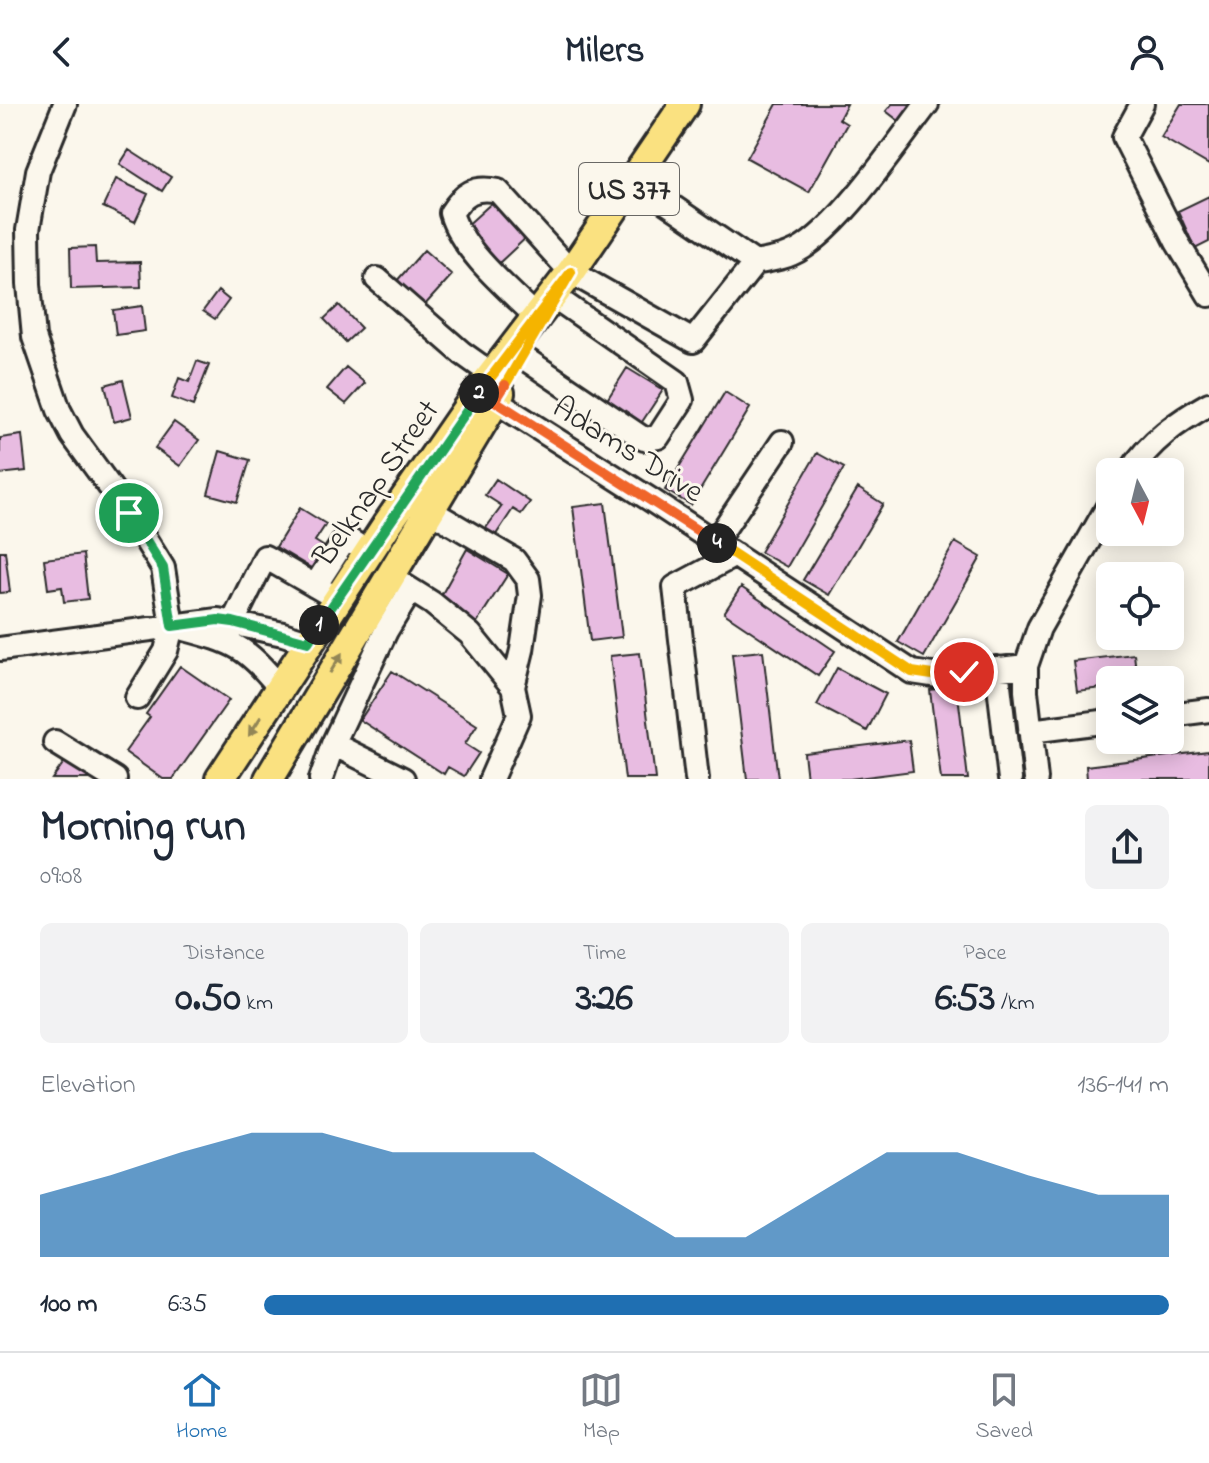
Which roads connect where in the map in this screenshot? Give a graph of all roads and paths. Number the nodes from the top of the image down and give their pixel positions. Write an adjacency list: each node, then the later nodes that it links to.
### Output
1 (65, 104): 23 (street)
2 (685, 104): 5 (main road, Belknap Street / US 377)
3 (927, 104): 6 (street)
4 (1142, 104): 9 (street)
5 (635, 181): 6 (street); 7 (main road, Belknap Street / US 377)
6 (755, 263): 7 (street)
7 (571, 272): 10 (main road, Belknap Street / US 377); 10 (street)
8 (377, 279): 12 (street, Adams Drive)
9 (1209, 295)
10 (547, 308): 11 (main road, Belknap Street / US 377); 11 (street); 12 (main road, Belknap Street / US 377)
11 (521, 356): 12 (main road, Belknap Street / US 377)
12 (494, 388): 16 (main road, Belknap Street / US 377); 18 (street, Adams Drive); 21 (main road, Belknap Street / US 377)
13 (1209, 404): 15 (street)
14 (782, 442): 18 (street)
15 (1139, 458)
16 (429, 510): 20 (main road, Belknap Street / US 377); 29 (street)
17 (1096, 528): 26 (street)
18 (715, 542): 19 (street, Adams Drive)
19 (735, 555): 27 (street, Adams Drive); 43 (street)
20 (400, 583): 29 (street); 36 (street); 39 (main road, Belknap Street / US 377, one-way to 20)
21 (326, 592): 22 (street); 24 (main road, Belknap Street / US 377)
22 (233, 622): 23 (street); 24 (street)
23 (172, 626): 25 (street); 28 (street); 30 (street)
24 (308, 642): 28 (main road, Belknap Street / US 377)
25 (0, 649)
26 (1026, 666): 27 (street, Adams Drive); 34 (street)
27 (998, 675): 44 (street)
28 (279, 687): 38 (main road, Belknap Street / US 377, one-way to 38)
29 (513, 687): 42 (street)
30 (137, 698)
31 (1209, 710): 32 (street)
32 (1184, 713)
33 (1096, 723): 34 (street)
34 (1030, 731): 45 (street)
35 (55, 742): 37 (street)
36 (333, 744): 40 (street); 41 (street)
37 (115, 779)
38 (220, 779)
39 (269, 779)
40 (321, 779)
41 (403, 779)
42 (491, 779)
43 (697, 779)
44 (1010, 779)
45 (1036, 779)

